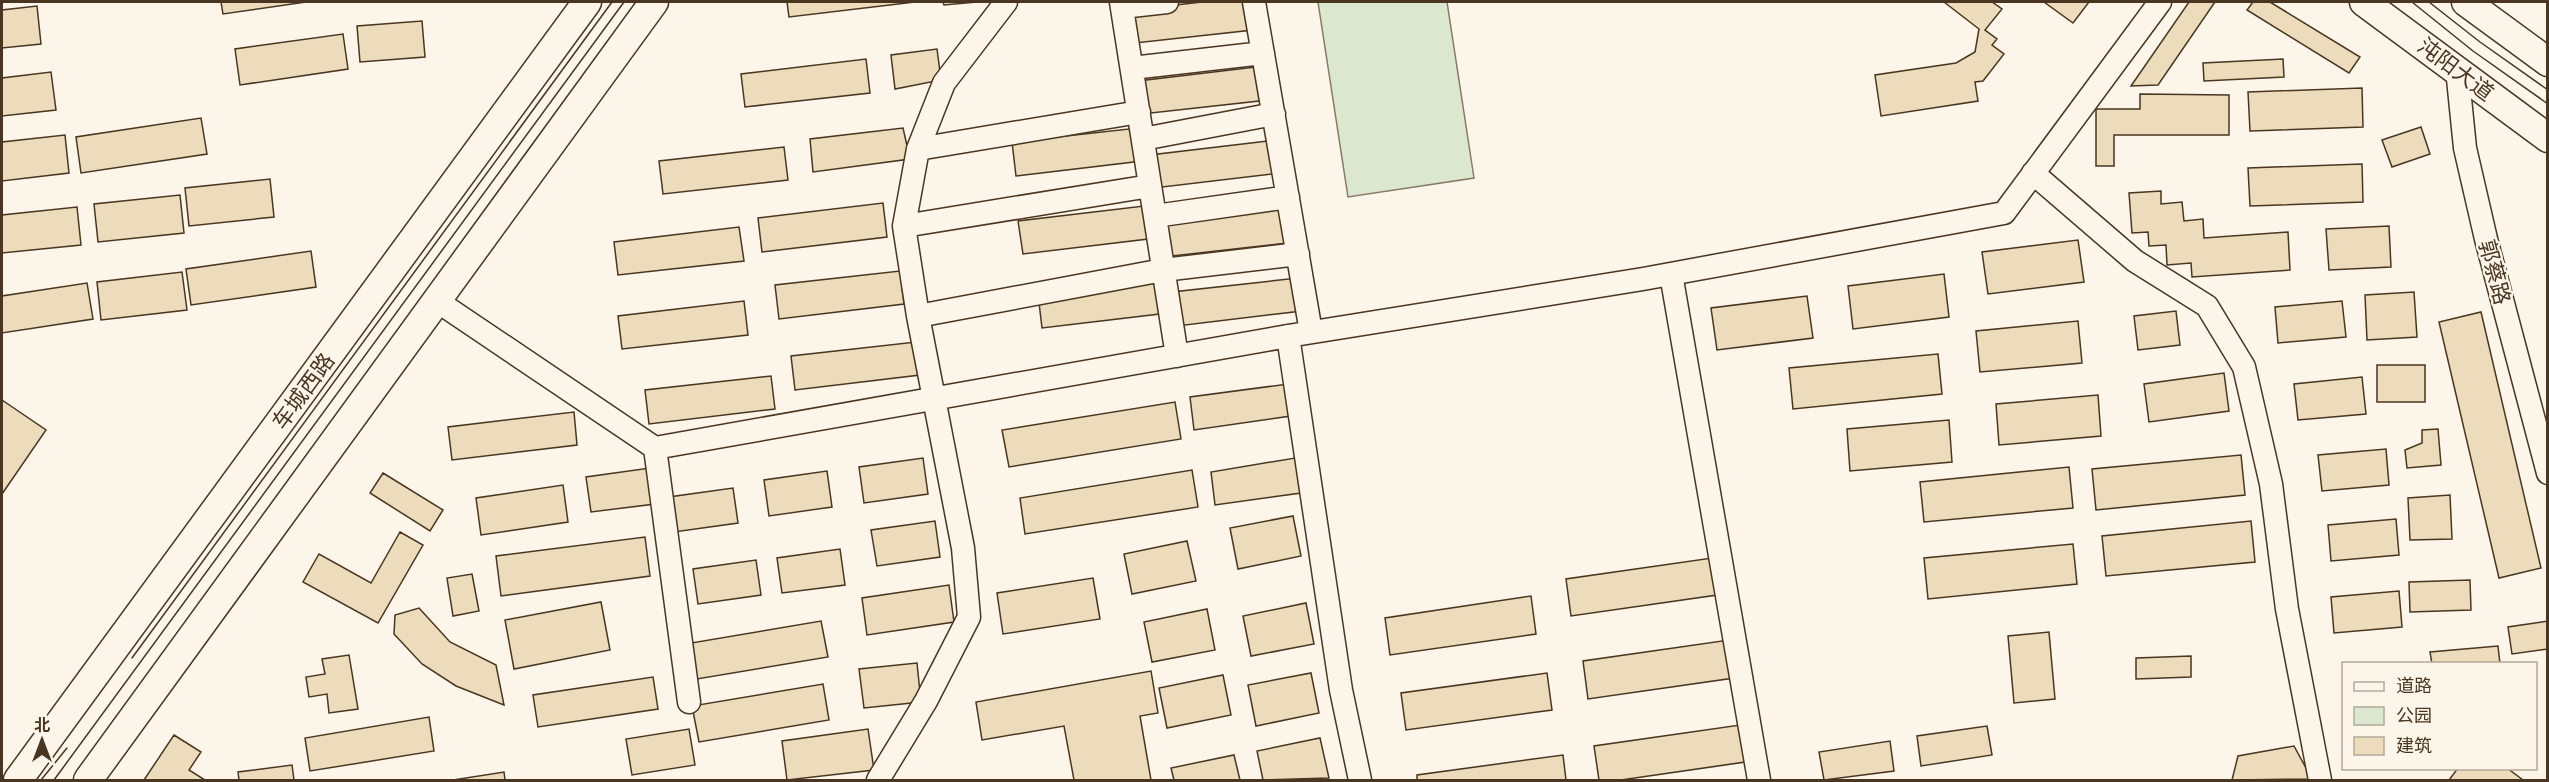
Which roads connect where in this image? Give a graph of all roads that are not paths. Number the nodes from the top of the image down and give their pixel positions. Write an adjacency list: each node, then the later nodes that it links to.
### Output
1 (587, 2): 36 (main road, 车城西路)
2 (654, 2): 27 (main road)
3 (1006, 2): 18 (street)
4 (1167, 2): 9 (street)
5 (1254, 2): 10 (street)
6 (2160, 2): 19 (street)
7 (2364, 2): 13 (main road, 沌阳大道)
8 (2466, 2): 11 (main road)
9 (1122, 4): 12 (street)
10 (1263, 53): 12 (street); 15 (street)
11 (2547, 62)
12 (1132, 68): 14 (street)
13 (2457, 69): 16 (main road, 沌阳大道); 34 (street, 郭蔡路)
14 (1138, 112): 17 (street); 18 (street)
15 (1274, 114): 17 (street); 21 (street)
16 (2547, 138)
17 (1143, 139): 20 (street)
18 (918, 149): 23 (street)
19 (2033, 173): 26 (street); 41 (street)
20 (1150, 186): 22 (street); 23 (street)
21 (1288, 197): 22 (street); 24 (street)
22 (1155, 216): 25 (street)
23 (904, 226): 28 (street)
24 (1298, 254): 25 (street); 29 (street)
25 (1163, 270): 28 (street); 31 (street)
26 (1671, 274): 29 (street); 40 (street)
27 (437, 301): 33 (street); 37 (main road)
28 (918, 316): 32 (street)
29 (1311, 332): 30 (street)
30 (1288, 336): 31 (street); 39 (street)
31 (1177, 356): 32 (street)
32 (933, 397): 33 (street); 38 (street)
33 (655, 447): 35 (street)
34 (2547, 473)
35 (689, 702)
36 (18, 780)
37 (88, 780)
38 (878, 780)
39 (1360, 780)
40 (1760, 780)
41 (2320, 780)

